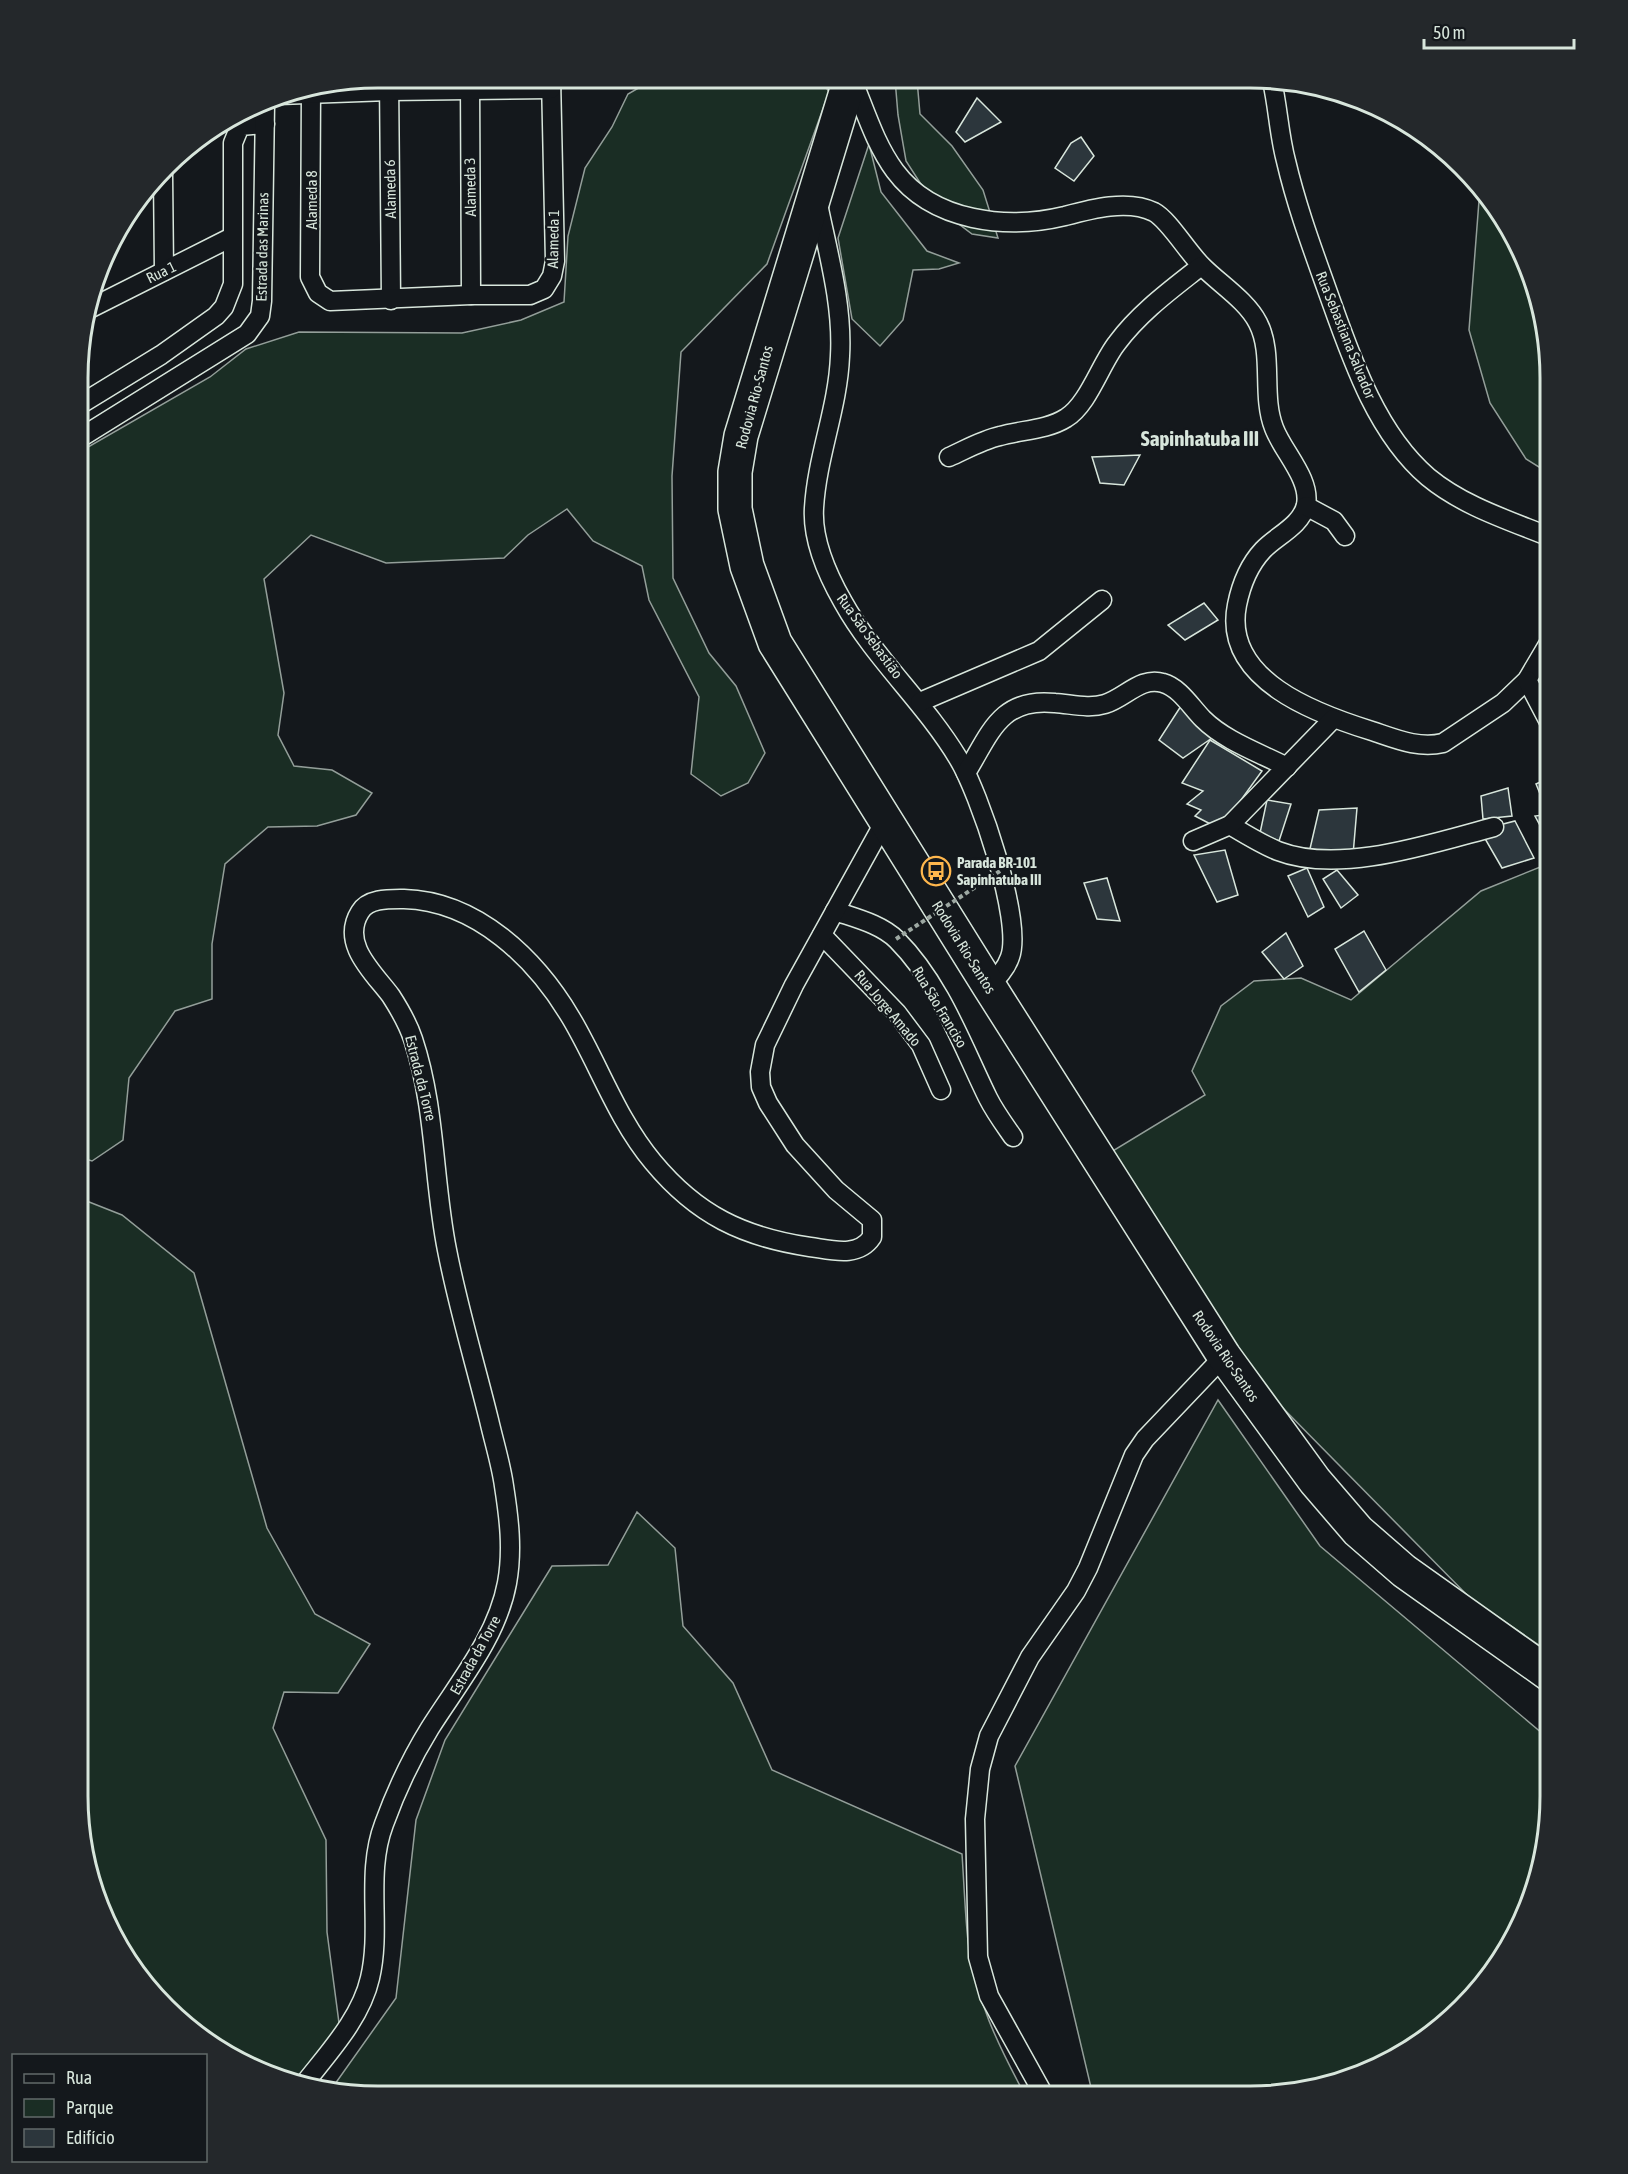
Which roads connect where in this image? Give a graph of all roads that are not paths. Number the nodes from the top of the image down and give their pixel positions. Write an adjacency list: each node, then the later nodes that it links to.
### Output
1 (389, 88): 16 (street, Alameda 6)
2 (470, 88): 15 (street, Alameda 3)
3 (551, 88): 15 (street, Alameda 1)
4 (848, 88): 11 (highway, Rodovia Rio-Santos)
5 (855, 88): 13 (street)
6 (1273, 90): 23 (street, Rua Sebastiana Salvador)
7 (311, 96): 17 (street, Alameda 8)
8 (265, 112): 9 (street, Estrada das Marinas)
9 (265, 123): 12 (street); 20 (street, Estrada das Marinas)
10 (163, 185): 14 (street)
11 (815, 187): 28 (street, Rua São Sebastião); 33 (highway, Rodovia Rio-Santos)
12 (232, 237): 14 (street, Rua 1); 19 (street)
13 (1202, 266): 21 (street); 22 (street)
14 (164, 271): 18 (street, Rua 1)
15 (471, 295): 16 (street, Alameda 1)
16 (391, 300): 17 (street, Alameda 1)
17 (330, 301)
18 (98, 305)
19 (88, 400)
20 (88, 433)
21 (949, 457)
22 (1306, 506): 24 (street); 30 (street)
23 (1540, 533)
24 (1345, 536)
25 (1102, 600): 28 (street)
26 (1540, 658): 27 (street)
27 (1527, 680): 29 (street); 30 (street)
28 (920, 702): 32 (street, Rua São Sebastião)
29 (1540, 705)
30 (1333, 719): 31 (street)
31 (1287, 767): 32 (street); 34 (street)
32 (966, 773): 39 (street, Rua São Sebastião)
33 (886, 819): 37 (street, Estrada da Torre); 39 (highway, Rodovia Rio-Santos)
34 (1230, 825): 35 (street); 36 (street)
35 (1494, 826)
36 (1193, 841)
37 (835, 911): 38 (street, Estrada da Torre); 41 (street, Rua São Franciso)
38 (822, 935): 40 (street, Rua Jorge Amado); 44 (street, Estrada da Torre)
39 (988, 986): 42 (highway, Rodovia Rio-Santos)
40 (941, 1090)
41 (1012, 1137)
42 (1224, 1356): 43 (highway, Rodovia Rio-Santos); 45 (street)
43 (1540, 1668)
44 (309, 2077)
45 (1039, 2086)

